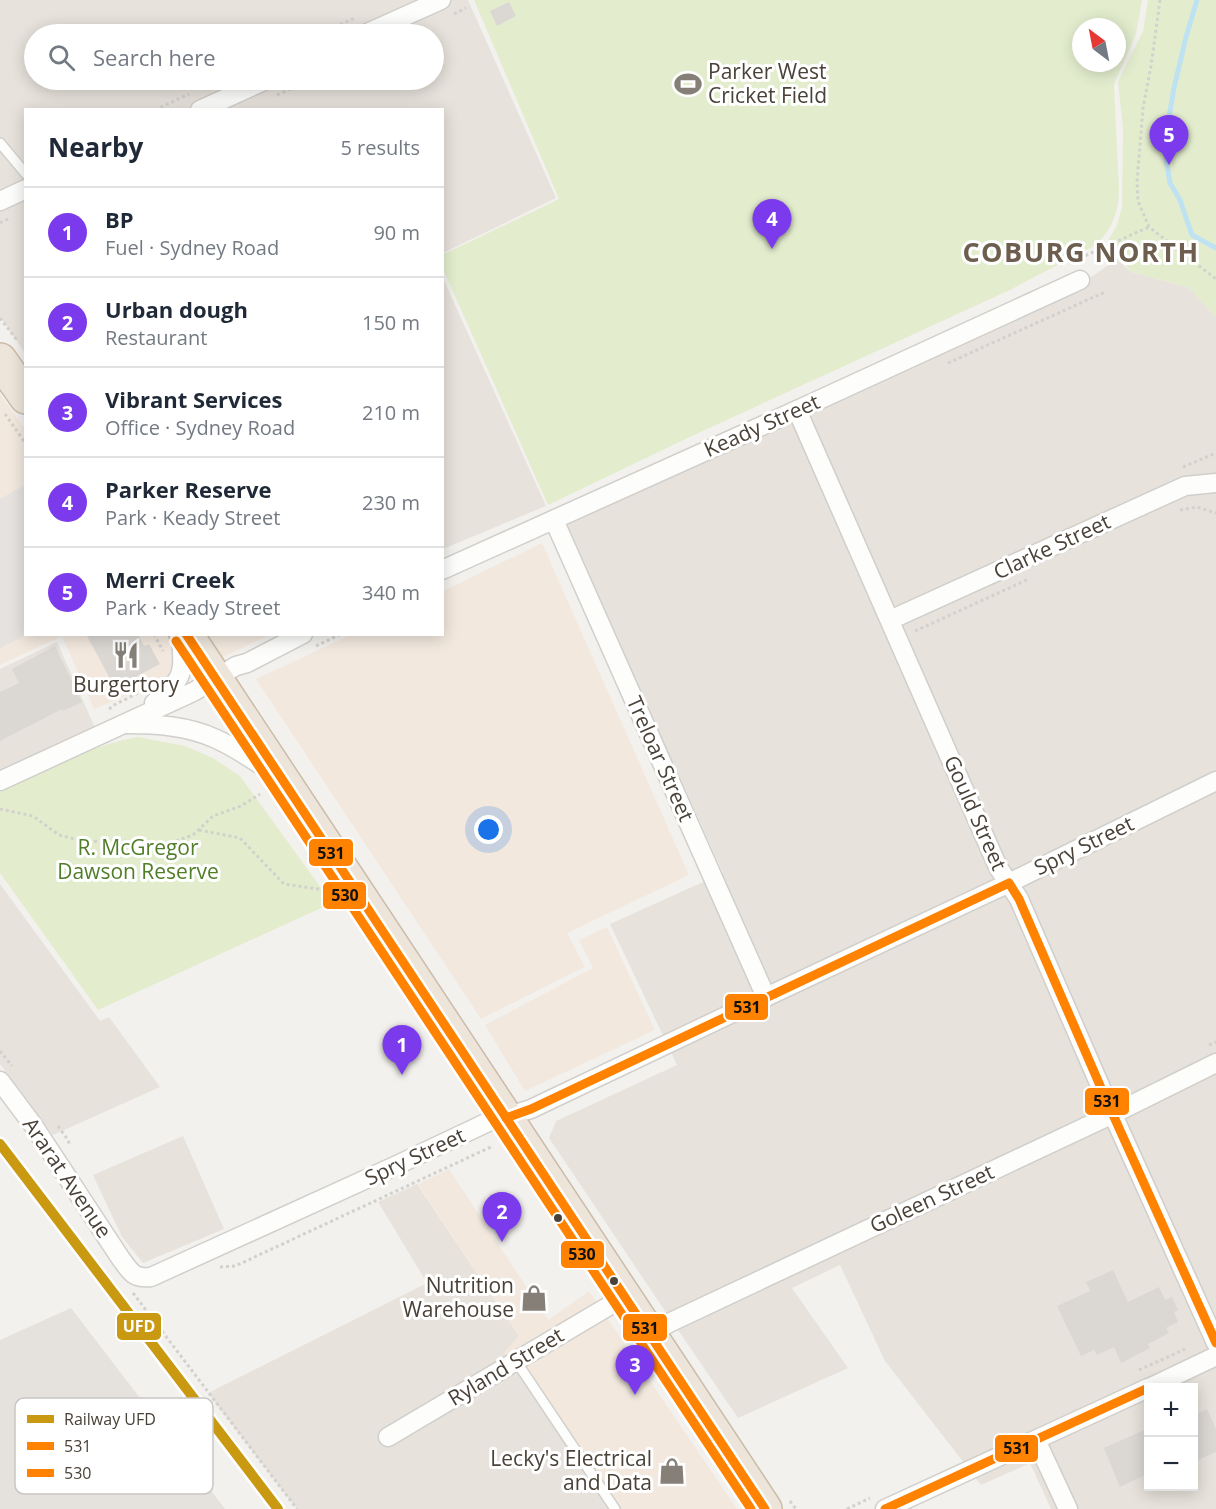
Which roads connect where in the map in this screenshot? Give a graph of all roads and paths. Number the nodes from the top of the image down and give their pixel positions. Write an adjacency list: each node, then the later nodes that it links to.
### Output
1 (441, 0): 3 (street)
2 (1160, 0): 10 (path)
3 (387, 24)
4 (244, 90): 5 (street)
5 (204, 108)
6 (0, 142): 7 (lane)
7 (24, 172)
8 (24, 190): 9 (street)
9 (0, 201)
10 (1149, 227): 11 (path); 12 (path)
11 (1101, 248)
12 (1216, 279)
13 (1080, 280): 18 (street, Keady Street)
14 (0, 318): 15 (path)
15 (10, 353): 16 (highway)
16 (24, 392)
17 (0, 406): 19 (path)
18 (797, 410): 23 (street, Keady Street); 26 (street, Gould Street)
19 (24, 441)
20 (1216, 483): 26 (street, Clarke Street)
21 (1178, 510): 22 (path)
22 (1216, 513)
23 (554, 520): 24 (street, Keady Street); 40 (street, Treloar Street)
24 (444, 569)
25 (1031, 578): 27 (path)
26 (890, 620): 38 (street, Gould Street)
27 (915, 632)
28 (181, 636): 32 (street)
29 (187, 636): 31 (highway)
30 (299, 636): 31 (street)
31 (215, 679): 32 (street); 35 (highway)
32 (129, 721): 33 (street); 35 (street)
33 (0, 781)
34 (1216, 781): 38 (street, Spry Street)
35 (271, 786): 37 (path); 44 (highway)
36 (0, 809): 37 (path)
37 (199, 830): 39 (path)
38 (1009, 883): 40 (street, Spry Street); 43 (street, Gould Street)
39 (324, 890)
40 (766, 997): 44 (street, Spry Street)
41 (1216, 1064): 43 (street, Goleen Street)
42 (0, 1081): 48 (street, Ararat Avenue)
43 (1113, 1114): 50 (street, Goleen Street); 51 (street, Gould Street)
44 (500, 1132): 47 (path); 48 (street, Spry Street); 49 (highway)
45 (68, 1140): 46 (path)
46 (71, 1151)
47 (218, 1267)
48 (132, 1283): 58 (path)
49 (624, 1297): 50 (highway); 53 (street, Ryland Street)
50 (649, 1334): 60 (highway)
51 (1216, 1344)
52 (1216, 1356): 54 (street)
53 (516, 1361): 56 (street, Ryland Street); 59 (lane)
54 (1159, 1383)
55 (1144, 1390): 57 (street)
56 (388, 1437)
57 (1036, 1440): 61 (street); 62 (street)
58 (297, 1509)
59 (615, 1509)
60 (765, 1509)
61 (885, 1509)
62 (1068, 1509)

